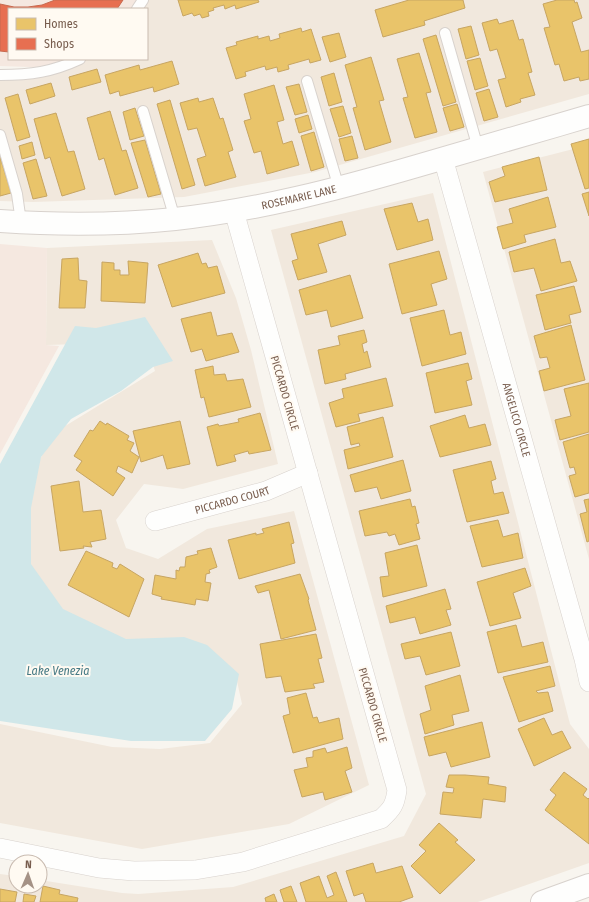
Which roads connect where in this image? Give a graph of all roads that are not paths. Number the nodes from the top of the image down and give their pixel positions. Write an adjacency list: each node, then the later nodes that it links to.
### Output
1 (445, 33): 8 (lane)
2 (78, 60): 3 (lane)
3 (0, 75)
4 (307, 81): 10 (lane)
5 (143, 111): 12 (lane)
6 (589, 116): 8 (street, ROSEMARIE LANE)
7 (0, 135): 14 (lane)
8 (478, 148): 9 (street, ROSEMARIE LANE)
9 (443, 158): 10 (street, ROSEMARIE LANE); 17 (street, ANGELICO CIRCLE)
10 (339, 188): 11 (street, ROSEMARIE LANE)
11 (234, 211): 12 (street, ROSEMARIE LANE); 15 (street, PICCARDO CIRCLE)
12 (175, 219): 14 (street, ROSEMARIE LANE)
13 (0, 221): 14 (street, ROSEMARIE LANE)
14 (21, 222)
15 (308, 473): 16 (street, PICCARDO COURT); 18 (street, PICCARDO CIRCLE)
16 (155, 521)
17 (589, 682)
18 (0, 848)
19 (589, 885): 20 (street)
20 (542, 902)

